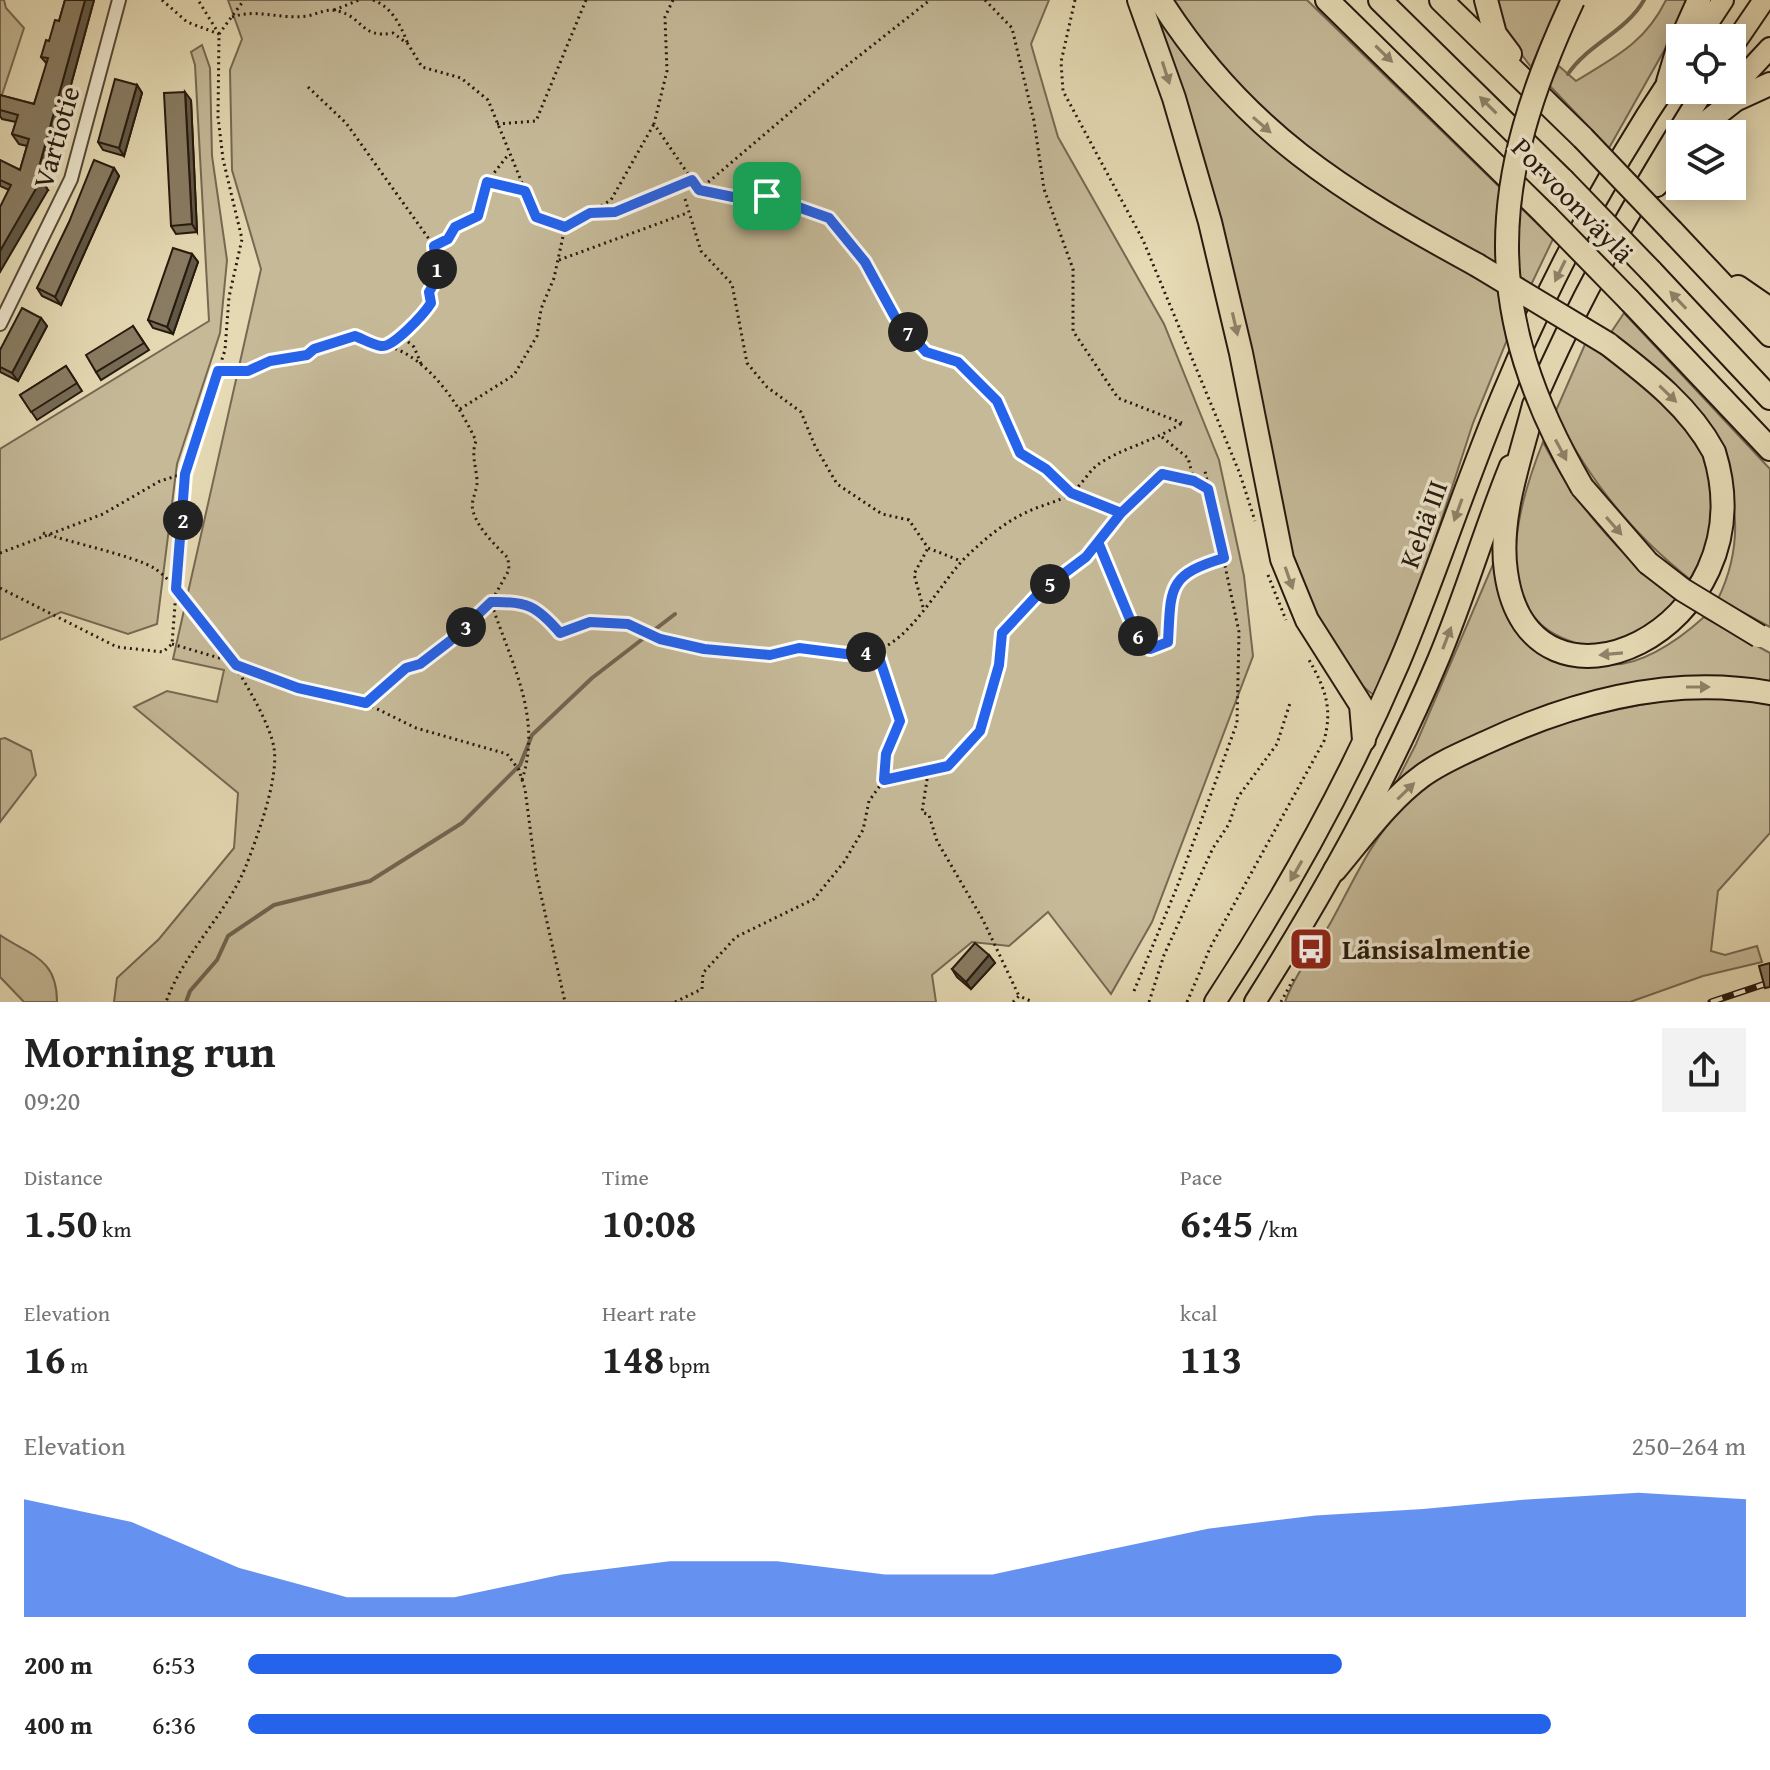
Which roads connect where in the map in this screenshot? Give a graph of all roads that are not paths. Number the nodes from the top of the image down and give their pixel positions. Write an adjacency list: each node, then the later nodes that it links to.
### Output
1 (119, 0): 28 (street, Vartiotie)
2 (1139, 0): 35 (highway, one-way to 35)
3 (1160, 0): 31 (highway, one-way to 31, bridge)
4 (1327, 0): 32 (highway, Porvoonväylä, one-way to 32, bridge)
5 (1380, 0): 30 (highway, Porvoonväylä, one-way to 5, bridge)
6 (1441, 0): 19 (highway)
7 (1486, 0): 19 (highway)
8 (1573, 0): 33 (highway, one-way to 33, bridge)
9 (1699, 0): 12 (highway)
10 (1723, 0): 13 (highway)
11 (1764, 0): 14 (highway)
12 (1688, 24)
13 (1707, 24)
14 (1746, 26)
15 (1770, 48): 16 (highway)
16 (1746, 75)
17 (1770, 84): 23 (highway)
18 (1666, 87): 35 (highway, Kehä III, one-way to 35)
19 (1546, 103): 26 (highway, bridge)
20 (1695, 104): 25 (highway)
21 (1720, 104): 22 (highway)
22 (1707, 120)
23 (1711, 120)
24 (1666, 172): 25 (highway)
25 (1623, 220): 31 (highway)
26 (1672, 231): 27 (highway); 29 (highway)
27 (1770, 309)
28 (0, 324)
29 (1770, 335)
30 (1770, 398)
31 (1534, 405): 36 (highway, one-way to 31)
32 (1770, 449)
33 (1764, 639)
34 (1770, 693): 36 (highway, one-way to 34)
35 (1364, 740): 37 (highway, Kehä III, one-way to 37)
36 (1335, 870): 38 (highway)
37 (1215, 1002)
38 (1255, 1002)

